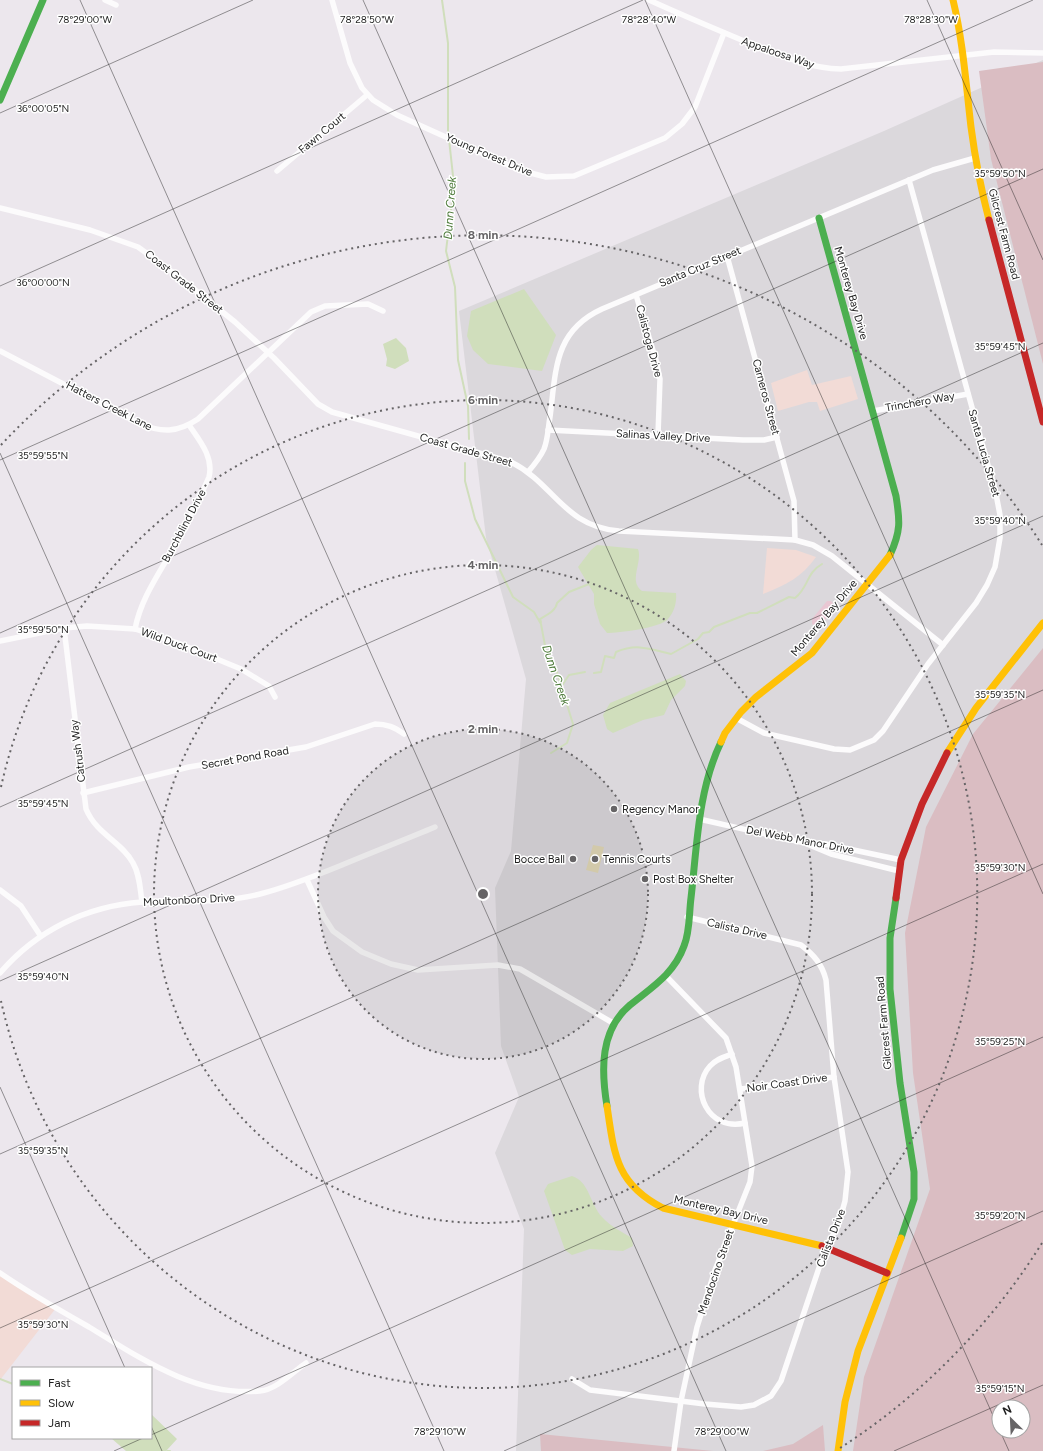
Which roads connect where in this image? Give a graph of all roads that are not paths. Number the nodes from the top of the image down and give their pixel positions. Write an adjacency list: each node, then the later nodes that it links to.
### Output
1 (43, 0): 11 (main road)
2 (105, 0): 6 (street)
3 (332, 0): 10 (street, Young Forest Drive)
4 (649, 0): 7 (street, Appaloosa Way)
5 (953, 0): 9 (main road, Gilcrest Farm Road)
6 (116, 5)
7 (724, 33): 9 (street, Appaloosa Way); 10 (street, Young Forest Drive)
8 (1043, 53): 9 (street, Appaloosa Way)
9 (963, 55): 12 (main road, Gilcrest Farm Road)
10 (367, 94): 13 (street, Fawn Court)
11 (0, 100)
12 (975, 158): 14 (street, Santa Cruz Street); 24 (main road, Gilcrest Farm Road)
13 (277, 171)
14 (909, 180): 16 (street, Santa Cruz Street); 22 (street, Santa Lucia Street)
15 (0, 208): 21 (street, Coast Grade Street)
16 (819, 218): 17 (street, Santa Cruz Street); 23 (main road, Monterey Bay Drive)
17 (727, 256): 18 (street, Santa Cruz Street); 28 (street, Carneros Street)
18 (636, 295): 26 (street, Santa Cruz Street); 27 (street, Calistoga Drive)
19 (383, 311): 21 (street, Hatters Creek Lane)
20 (0, 351): 25 (street, Hatters Creek Lane)
21 (268, 352): 25 (street, Hatters Creek Lane); 29 (street, Coast Grade Street)
22 (968, 394): 23 (street, Trinchero Way); 36 (street, Santa Lucia Street)
23 (873, 410): 31 (main road, Monterey Bay Drive)
24 (1043, 422)
25 (189, 425): 34 (street, Burchblind Drive)
26 (548, 430): 27 (street, Salinas Valley Drive); 29 (street, Santa Cruz Street)
27 (658, 435): 28 (street, Salinas Valley Drive)
28 (777, 437): 30 (street, Carneros Street)
29 (528, 472): 30 (street, Coast Grade Street)
30 (795, 540): 31 (street, Coast Grade Street)
31 (867, 584): 36 (street, Coast Grade Street); 38 (main road, Monterey Bay Drive)
32 (1043, 623): 44 (main road, Gilcrest Farm Road)
33 (64, 628): 34 (street, Wild Duck Court); 35 (street, Wild Duck Court); 40 (street, Catrush Way)
34 (135, 629): 37 (street, Wild Duck Court)
35 (0, 641)
36 (943, 645): 38 (street, Santa Lucia Street)
37 (275, 697)
38 (736, 718): 41 (main road, Monterey Bay Drive)
39 (404, 734): 40 (street, Secret Pond Road)
40 (83, 793): 48 (street, Catrush Way)
41 (699, 819): 43 (street, Del Webb Manor Drive); 49 (main road, Monterey Bay Drive)
42 (435, 827): 46 (street, Moultonboro Drive)
43 (805, 843): 44 (street, Del Webb Manor Drive); 45 (street)
44 (901, 860): 45 (main road, Gilcrest Farm Road)
45 (899, 871): 61 (main road, Gilcrest Farm Road)
46 (307, 880): 48 (street, Moultonboro Drive); 53 (street)
47 (0, 890): 50 (street)
48 (142, 902): 50 (street, Moultonboro Drive)
49 (687, 917): 52 (main road, Monterey Bay Drive); 55 (street, Calista Drive)
50 (40, 936): 51 (street, Moultonboro Drive)
51 (0, 973)
52 (667, 977): 53 (main road, Monterey Bay Drive); 54 (street, Mendocino Street)
53 (613, 1023): 58 (main road, Monterey Bay Drive)
54 (732, 1054): 56 (street, Mendocino Street); 57 (street)
55 (834, 1077): 56 (street, Noir Coast Drive); 59 (street, Calista Drive)
56 (741, 1089): 57 (street, Mendocino Street)
57 (745, 1123): 58 (street, Mendocino Street)
58 (732, 1224): 59 (main road, Monterey Bay Drive); 64 (street, Mendocino Street)
59 (826, 1247): 61 (main road, Monterey Bay Drive); 64 (street, Calista Drive)
60 (0, 1273): 62 (street)
61 (887, 1273): 66 (main road, Gilcrest Farm Road)
62 (306, 1363)
63 (572, 1379): 64 (street, Calista Drive)
64 (681, 1401): 65 (street, Mendocino Street)
65 (674, 1451)
66 (838, 1451)

